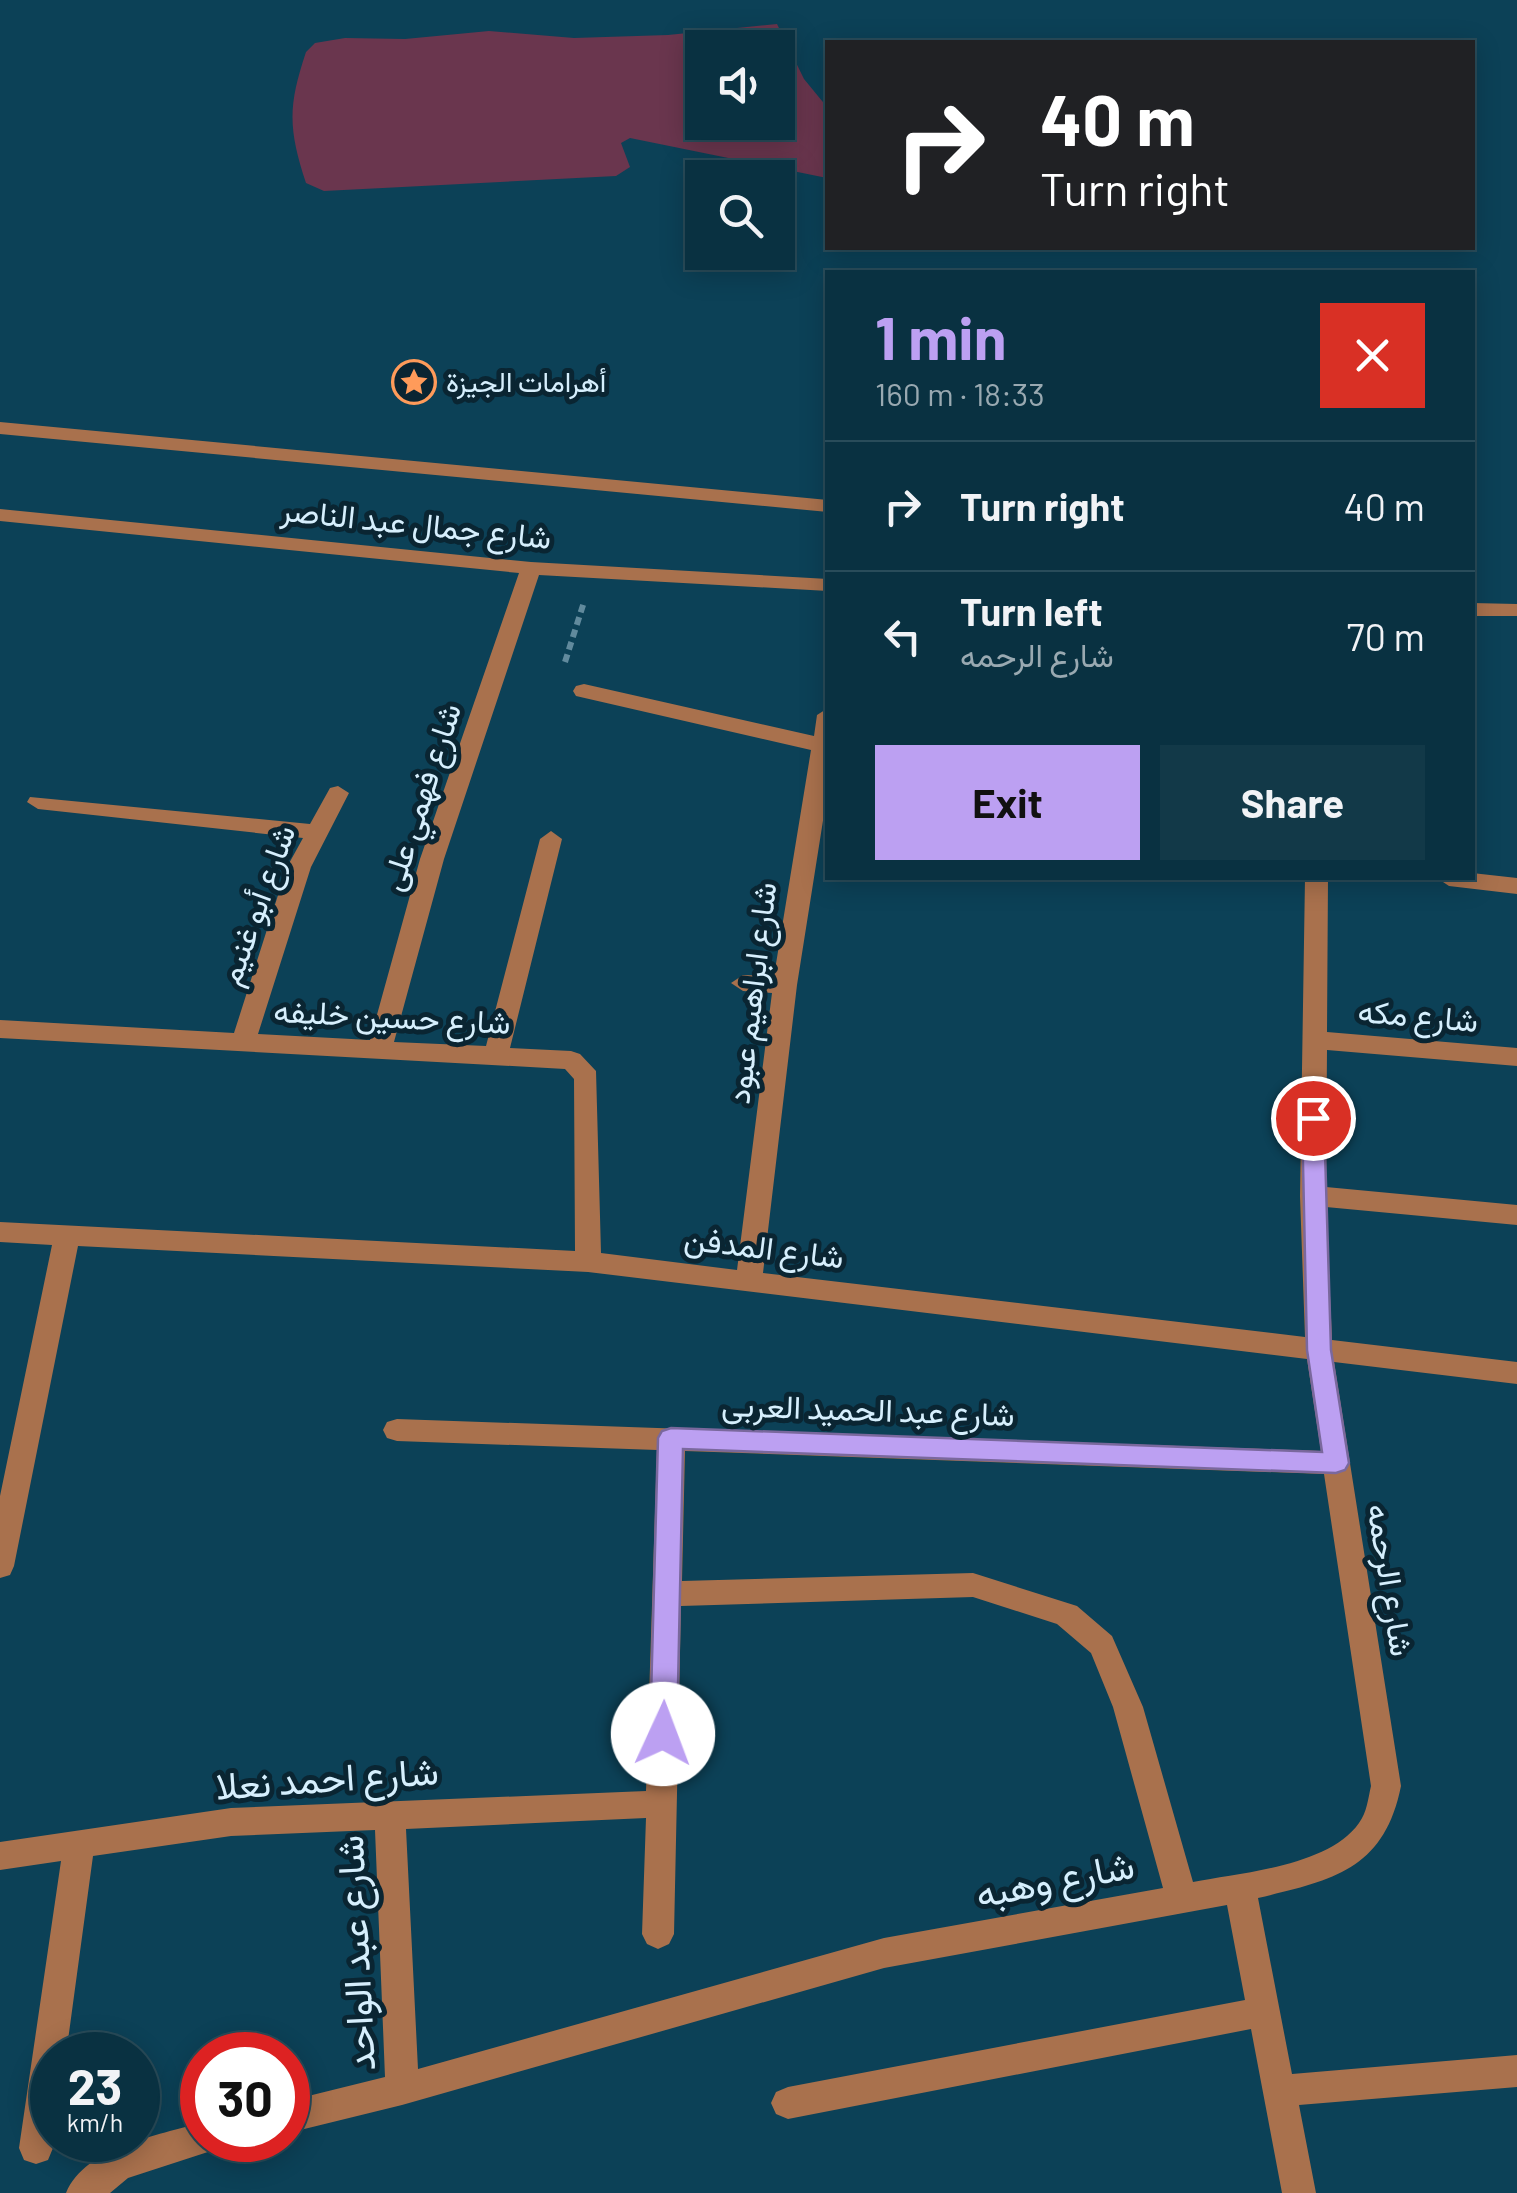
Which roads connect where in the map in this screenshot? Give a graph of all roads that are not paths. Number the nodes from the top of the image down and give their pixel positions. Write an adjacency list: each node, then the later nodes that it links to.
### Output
1 (0, 428): 2 (street)
2 (825, 506)
3 (0, 515): 4 (street, شارع جمال عبد الناصر)
4 (530, 568): 5 (street, شارع جمال عبد الناصر); 24 (street, شارع فهمي على)
5 (825, 585)
6 (1475, 609): 7 (street)
7 (1517, 610)
8 (584, 691): 10 (street)
9 (825, 730): 10 (street, شارع ابراهيم عبود)
10 (822, 745): 15 (street, شارع ابراهيم عبود)
11 (338, 793): 13 (street, شارع أبو غنيم)
12 (38, 802): 13 (street)
13 (316, 832): 23 (street, شارع أبو غنيم)
14 (551, 839): 25 (street)
15 (816, 840): 20 (street, شارع ابراهيم عبود)
16 (1316, 880): 22 (street, شارع الرحمه)
17 (1466, 880): 18 (street)
18 (1517, 886)
19 (744, 984): 20 (street)
20 (784, 985): 32 (street, شارع ابراهيم عبود)
21 (0, 1029): 23 (street, شارع حسين خليفه)
22 (1314, 1040): 26 (street, شارع مكه); 27 (street, شارع الرحمه)
23 (243, 1043): 24 (street, شارع حسين خليفه)
24 (380, 1048): 25 (street, شارع حسين خليفه)
25 (496, 1054): 31 (street, شارع حسين خليفه)
26 (1517, 1056)
27 (1313, 1196): 28 (street); 33 (street, شارع الرحمه)
28 (1517, 1216)
29 (0, 1232): 30 (street, شارع المدفن)
30 (67, 1235): 31 (street, شارع المدفن); 38 (street)
31 (588, 1262): 32 (street, شارع المدفن)
32 (749, 1282): 33 (street, شارع المدفن)
33 (1319, 1350): 34 (street, شارع المدفن); 37 (street, شارع الرحمه)
34 (1517, 1374)
35 (397, 1430): 36 (street, شارع عبد الحميد العربى)
36 (671, 1438): 37 (street, شارع عبد الحميد العربى); 39 (street)
37 (1336, 1463): 44 (street, شارع الرحمه)
38 (0, 1566)
39 (667, 1594): 40 (street); 45 (street)
40 (661, 1804): 41 (street, شارع احمد نعلا); 46 (street)
41 (390, 1813): 42 (street, شارع احمد نعلا); 50 (street, شارع عبد الواحد)
42 (79, 1844): 43 (street, شارع احمد نعلا); 48 (street)
43 (0, 1856)
44 (1240, 1888): 45 (street, شارع وهبه); 47 (street)
45 (1182, 1897): 50 (street, شارع وهبه)
46 (658, 1934)
47 (1262, 2012): 51 (street); 52 (street)
48 (52, 2032)
49 (1517, 2071): 51 (street)
50 (402, 2088): 53 (street, شارع وهبه)
51 (1281, 2090): 56 (street)
52 (788, 2103)
53 (310, 2111)
54 (180, 2145): 55 (street)
55 (83, 2193)
56 (1299, 2193)

